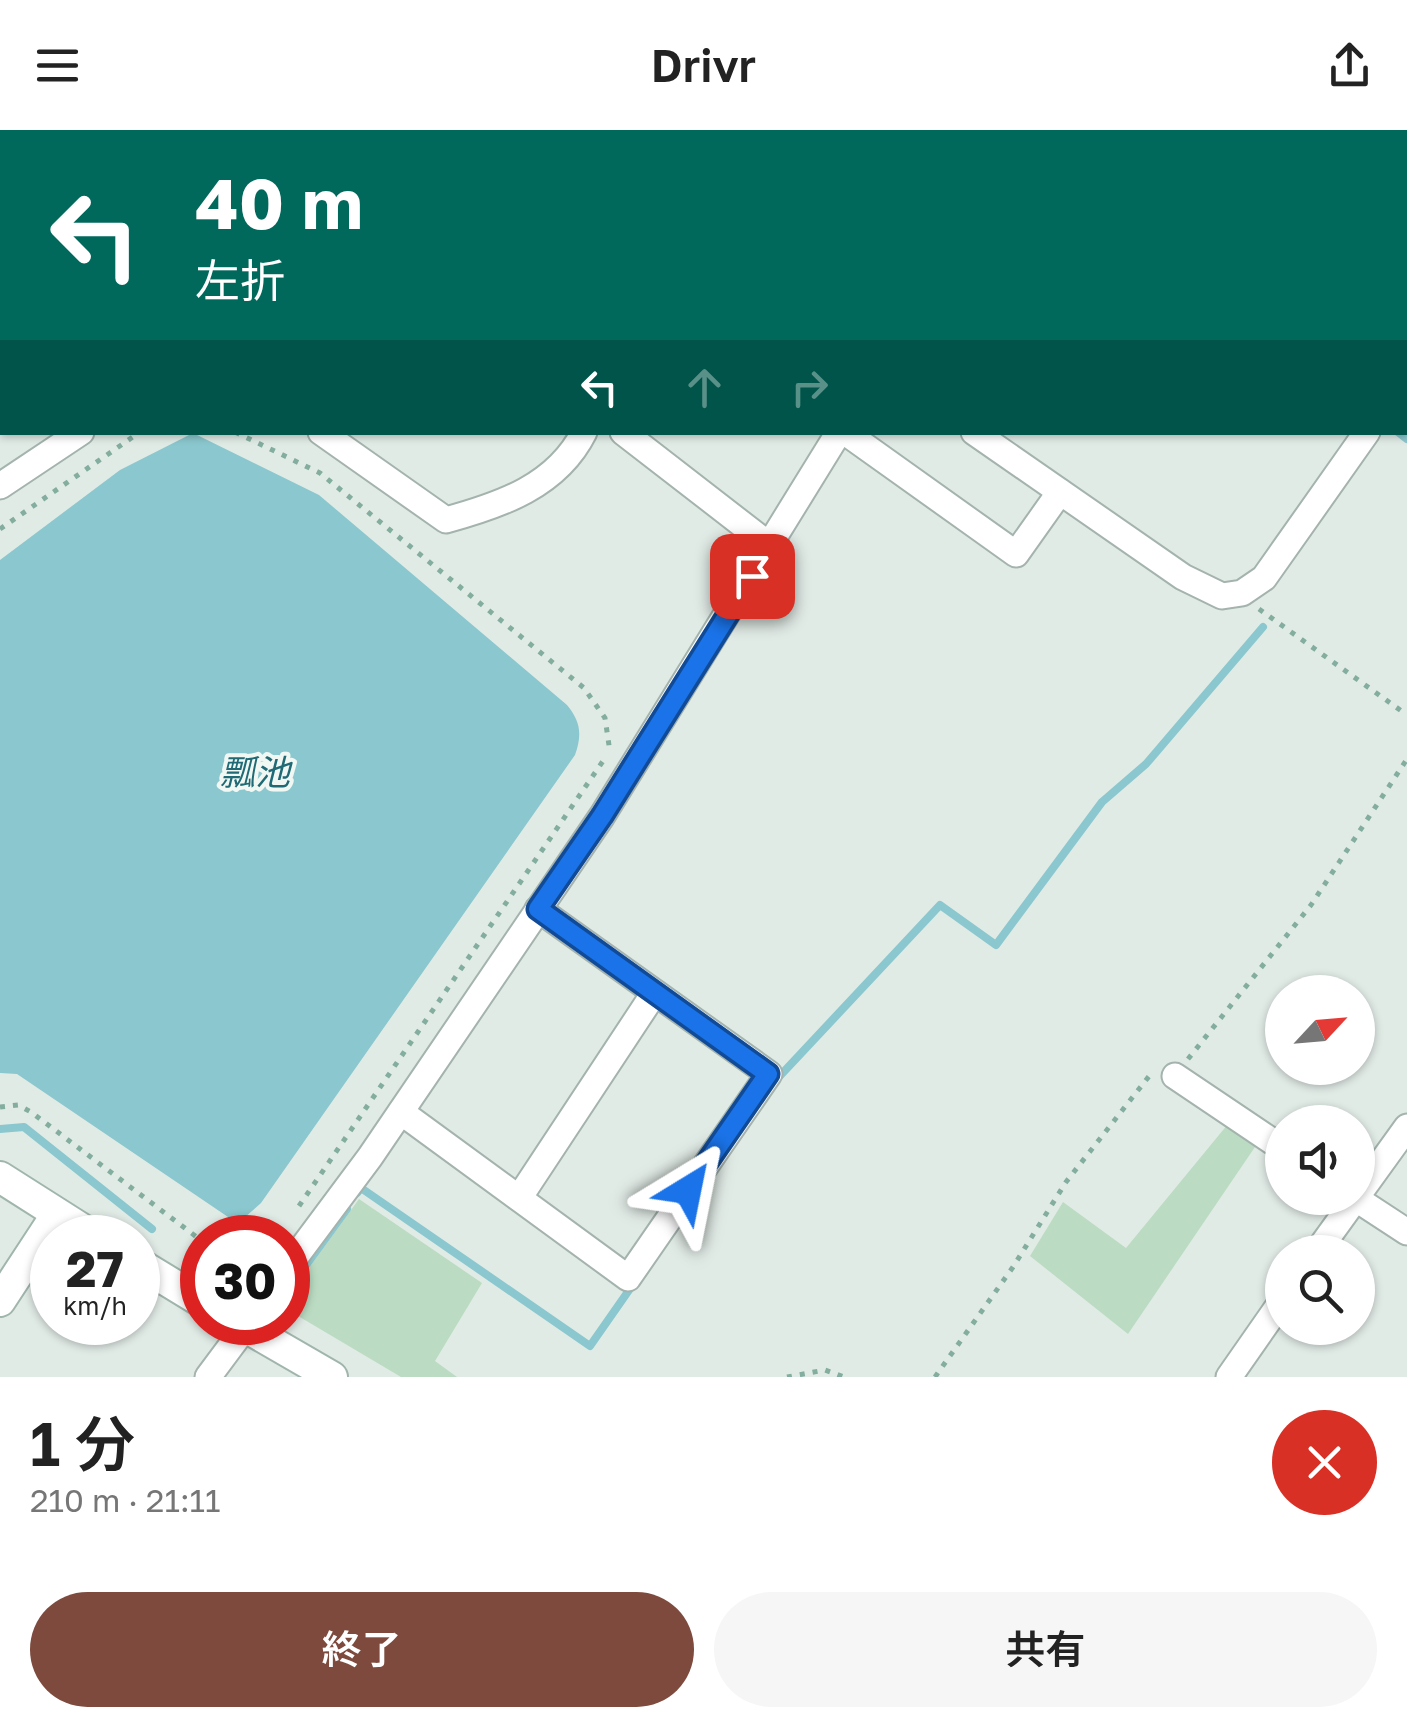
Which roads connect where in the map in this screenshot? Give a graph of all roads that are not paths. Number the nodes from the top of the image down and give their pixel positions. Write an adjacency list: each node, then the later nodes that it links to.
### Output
1 (76, 435): 9 (street)
2 (325, 435): 3 (street)
3 (582, 435)
4 (627, 435): 11 (street)
5 (840, 435): 11 (street)
6 (846, 435): 10 (street)
7 (978, 435): 10 (street)
8 (1365, 435): 10 (street)
9 (0, 486)
10 (1060, 492)
11 (769, 545): 12 (street)
12 (538, 909): 13 (street); 15 (street)
13 (652, 995): 20 (street); 20 (street)
14 (1175, 1076): 17 (street)
15 (401, 1112): 20 (street); 24 (street)
16 (1407, 1128): 18 (street)
17 (1265, 1137)
18 (1375, 1171)
19 (0, 1177): 22 (main road)
20 (519, 1198)
21 (1375, 1210): 23 (street)
22 (56, 1214): 25 (main road)
23 (1407, 1232)
24 (310, 1237)
25 (0, 1301)
26 (1265, 1325): 31 (street)
27 (230, 1345): 29 (street)
28 (279, 1345): 30 (main road)
29 (208, 1377)
30 (332, 1377)
31 (1228, 1377)

